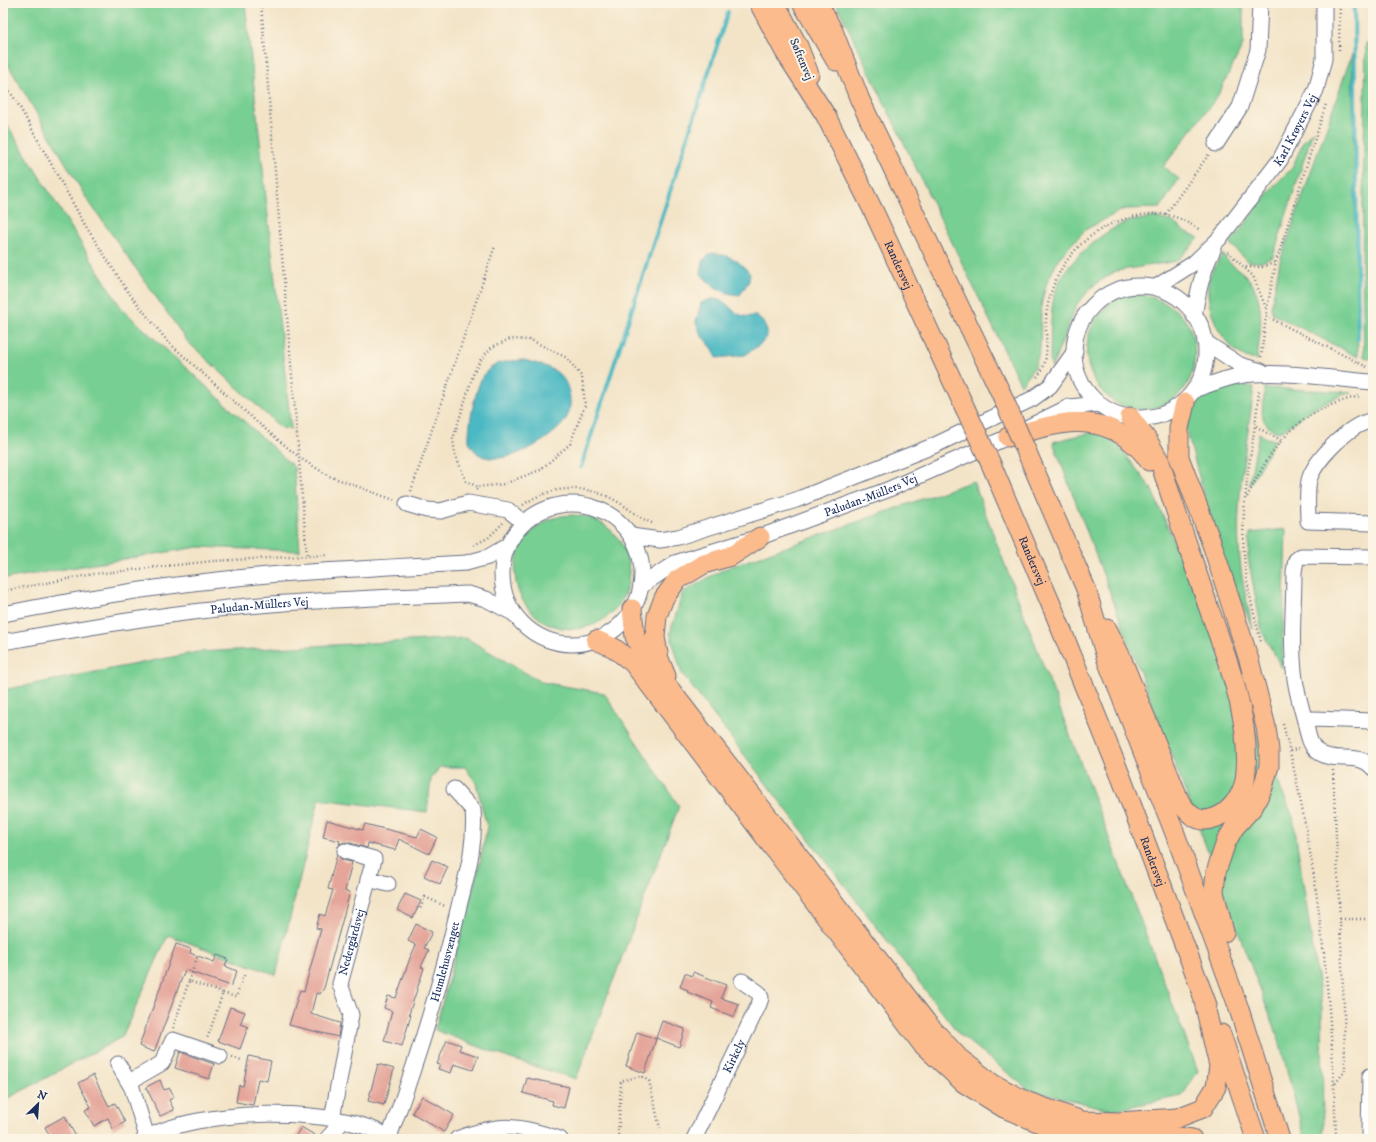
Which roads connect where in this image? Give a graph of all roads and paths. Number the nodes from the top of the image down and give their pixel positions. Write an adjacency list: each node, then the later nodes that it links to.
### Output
1 (261, 3): 41 (path)
2 (759, 3): 13 (main road, Randersvej)
3 (775, 3): 13 (main road, Søftenvej)
4 (802, 3): 11 (main road, Søftenvej)
5 (818, 3): 11 (main road)
6 (1260, 3): 14 (street)
7 (1324, 3): 17 (street, Karl Krøyers Vej)
8 (1340, 3): 9 (path)
9 (1339, 54)
10 (3, 81): 41 (path)
11 (860, 100): 58 (main road, bridge)
12 (1326, 102): 20 (path)
13 (826, 116): 85 (main road, Randersvej, bridge)
14 (1216, 144): 15 (path)
15 (1166, 214): 16 (path); 31 (path)
16 (1200, 230)
17 (1219, 239): 22 (street, Karl Krøyers Vej); 24 (street, Karl Krøyers Vej)
18 (495, 246): 46 (path)
19 (1228, 252): 21 (path)
20 (1276, 262): 21 (path); 23 (path)
21 (1246, 267): 23 (path)
22 (1156, 287): 24 (street); 27 (street)
23 (1267, 308): 25 (path)
24 (1194, 316): 26 (street)
25 (1266, 316): 28 (path); 29 (path)
26 (1205, 342): 30 (street); 34 (street)
27 (1075, 351): 35 (street); 50 (street, Paludan-Müllers Vej)
28 (1261, 357)
29 (1373, 370)
30 (1272, 374): 32 (street); 34 (street)
31 (1034, 380)
32 (1370, 389): 40 (path)
33 (1259, 391): 38 (path)
34 (1189, 396): 36 (street); 88 (main road)
35 (1100, 404): 36 (street); 39 (street, Paludan-Müllers Vej)
36 (1130, 417): 43 (main road)
37 (1373, 421): 48 (street)
38 (1256, 425): 40 (path); 44 (path)
39 (1008, 437): 43 (main road); 51 (street, Paludan-Müllers Vej)
40 (1281, 440): 44 (path)
41 (300, 458): 46 (path); 55 (path)
42 (478, 487): 42 (path); 45 (path)
43 (1171, 496): 58 (main road)
44 (1246, 500): 65 (path)
45 (468, 503): 46 (street); 47 (street)
46 (407, 504)
47 (518, 518): 49 (path); 50 (street); 52 (path); 53 (street)
48 (1373, 523)
49 (658, 525)
50 (631, 536): 57 (street)
51 (760, 536): 57 (street, Paludan-Müllers Vej); 66 (main road)
52 (469, 546)
53 (507, 546): 61 (street); 62 (street)
54 (331, 555): 55 (path)
55 (307, 556): 59 (path)
56 (1373, 557): 68 (street)
57 (640, 586): 60 (street)
58 (1086, 589): 88 (main road)
59 (3, 591)
60 (632, 609): 63 (street); 66 (main road)
61 (513, 613): 63 (street); 64 (street, Paludan-Müllers Vej)
62 (3, 614)
63 (596, 640): 103 (main road)
64 (3, 642)
65 (1262, 644)
66 (672, 692): 85 (main road)
67 (1282, 721): 93 (path)
68 (1305, 721): 69 (street); 70 (street)
69 (1373, 721)
70 (1333, 756): 71 (street); 78 (path)
71 (1373, 768)
72 (454, 788): 77 (street, Humlehusvænget)
73 (345, 851): 74 (street, Nedergårdsvej)
74 (368, 879): 75 (street); 94 (street, Nedergårdsvej)
75 (388, 884)
76 (417, 908): 77 (path)
77 (458, 912): 97 (street, Humlehusvænget)
78 (1340, 919): 79 (path); 93 (path)
79 (1367, 919)
80 (198, 955): 83 (path)
81 (245, 973): 84 (path)
82 (742, 980): 102 (street, Kirkely)
83 (189, 981): 84 (path); 86 (path)
84 (222, 993): 87 (path)
85 (1202, 993): 104 (main road, Randersvej)
86 (173, 1040): 87 (street); 92 (street)
87 (204, 1050): 89 (street)
88 (1253, 1050): 105 (main road)
89 (220, 1056)
90 (118, 1064): 92 (street)
91 (1373, 1076): 107 (street)
92 (129, 1082): 96 (street)
93 (1334, 1085): 106 (path)
94 (337, 1120): 96 (street); 97 (street); 98 (street)
95 (660, 1128): 101 (path)
96 (146, 1138)
97 (390, 1138)
98 (327, 1139)
99 (456, 1139): 100 (street)
100 (560, 1139)
101 (618, 1139)
102 (694, 1139)
103 (1192, 1139)
104 (1256, 1139)
105 (1280, 1139)
106 (1336, 1139)
107 (1369, 1139)

